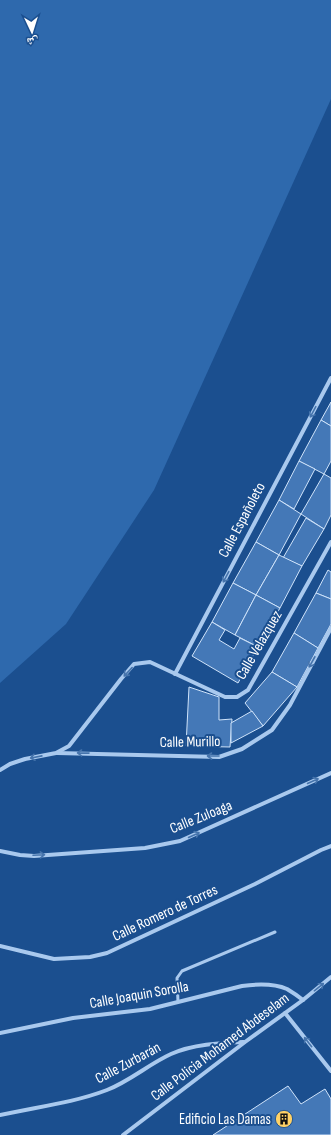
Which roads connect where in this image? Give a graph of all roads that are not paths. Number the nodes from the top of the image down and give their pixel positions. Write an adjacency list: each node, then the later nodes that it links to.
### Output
1 (331, 378): 4 (street, Calle Españoleto, one-way to 4)
2 (331, 542): 4 (street, Calle Velazquez)
3 (331, 628): 5 (street, Calle Murillo, one-way to 5)
4 (175, 674): 5 (street, Calle Velazquez, one-way to 5)
5 (56, 753): 6 (street, one-way to 6)
6 (0, 770)
7 (331, 773): 9 (street, Calle Zuloaga, one-way to 7)
8 (331, 846): 11 (street, Calle Romero de Torres)
9 (0, 851)
10 (275, 932): 14 (lane)
11 (0, 946)
12 (331, 977): 13 (street, Calle Policia Mohamed Abdeselam, one-way to 12)
13 (303, 1000): 14 (street, Calle Joaquin Sorolla); 15 (street, Calle Policia Mohamed Abdeselam)
14 (178, 1002): 16 (street, Calle Joaquin Sorolla)
15 (285, 1013): 17 (street, Calle Policia Mohamed Abdeselam); 18 (street, one-way to 15)
16 (0, 1033)
17 (245, 1042): 19 (street, Calle Zurbarán); 20 (street, Calle Policia Mohamed Abdeselam)
18 (331, 1071)
19 (0, 1116)
20 (123, 1135)

